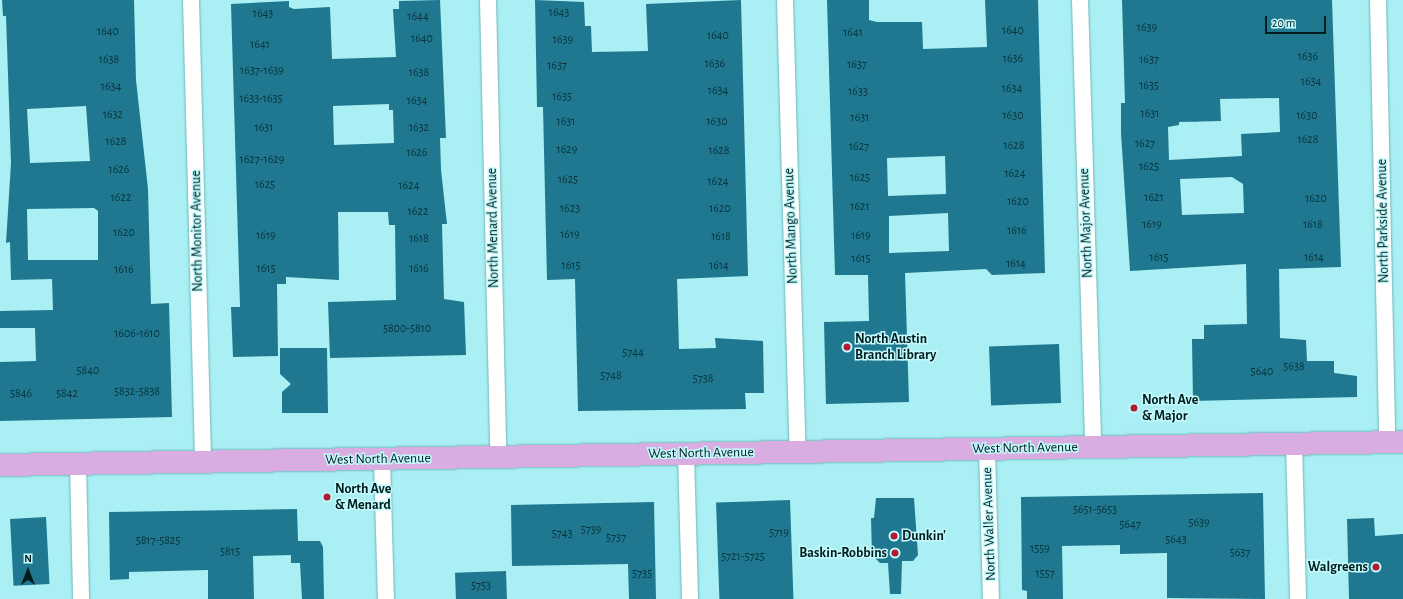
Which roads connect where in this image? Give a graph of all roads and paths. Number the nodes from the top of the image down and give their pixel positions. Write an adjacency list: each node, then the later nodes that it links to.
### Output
1 (191, 0): 14 (street, North Monitor Avenue)
2 (488, 0): 12 (street, North Menard Avenue)
3 (785, 0): 10 (street, North Mango Avenue)
4 (1080, 0): 8 (street, North Major Avenue)
5 (1378, 0): 6 (street, North Parkside Avenue)
6 (1395, 442): 7 (main road, West North Avenue)
7 (1294, 444): 8 (main road, West North Avenue); 21 (street)
8 (1093, 447): 9 (main road, West North Avenue)
9 (987, 448): 10 (main road, West North Avenue); 20 (street, North Waller Avenue)
10 (798, 452): 11 (main road, West North Avenue)
11 (686, 454): 12 (main road, West North Avenue); 19 (street)
12 (498, 457): 13 (main road, West North Avenue)
13 (382, 459): 14 (main road, West North Avenue); 18 (street)
14 (203, 462): 15 (main road, West North Avenue)
15 (78, 464): 16 (main road, West North Avenue); 17 (street)
16 (0, 465)
17 (81, 599)
18 (386, 599)
19 (690, 599)
20 (991, 599)
21 (1298, 599)

